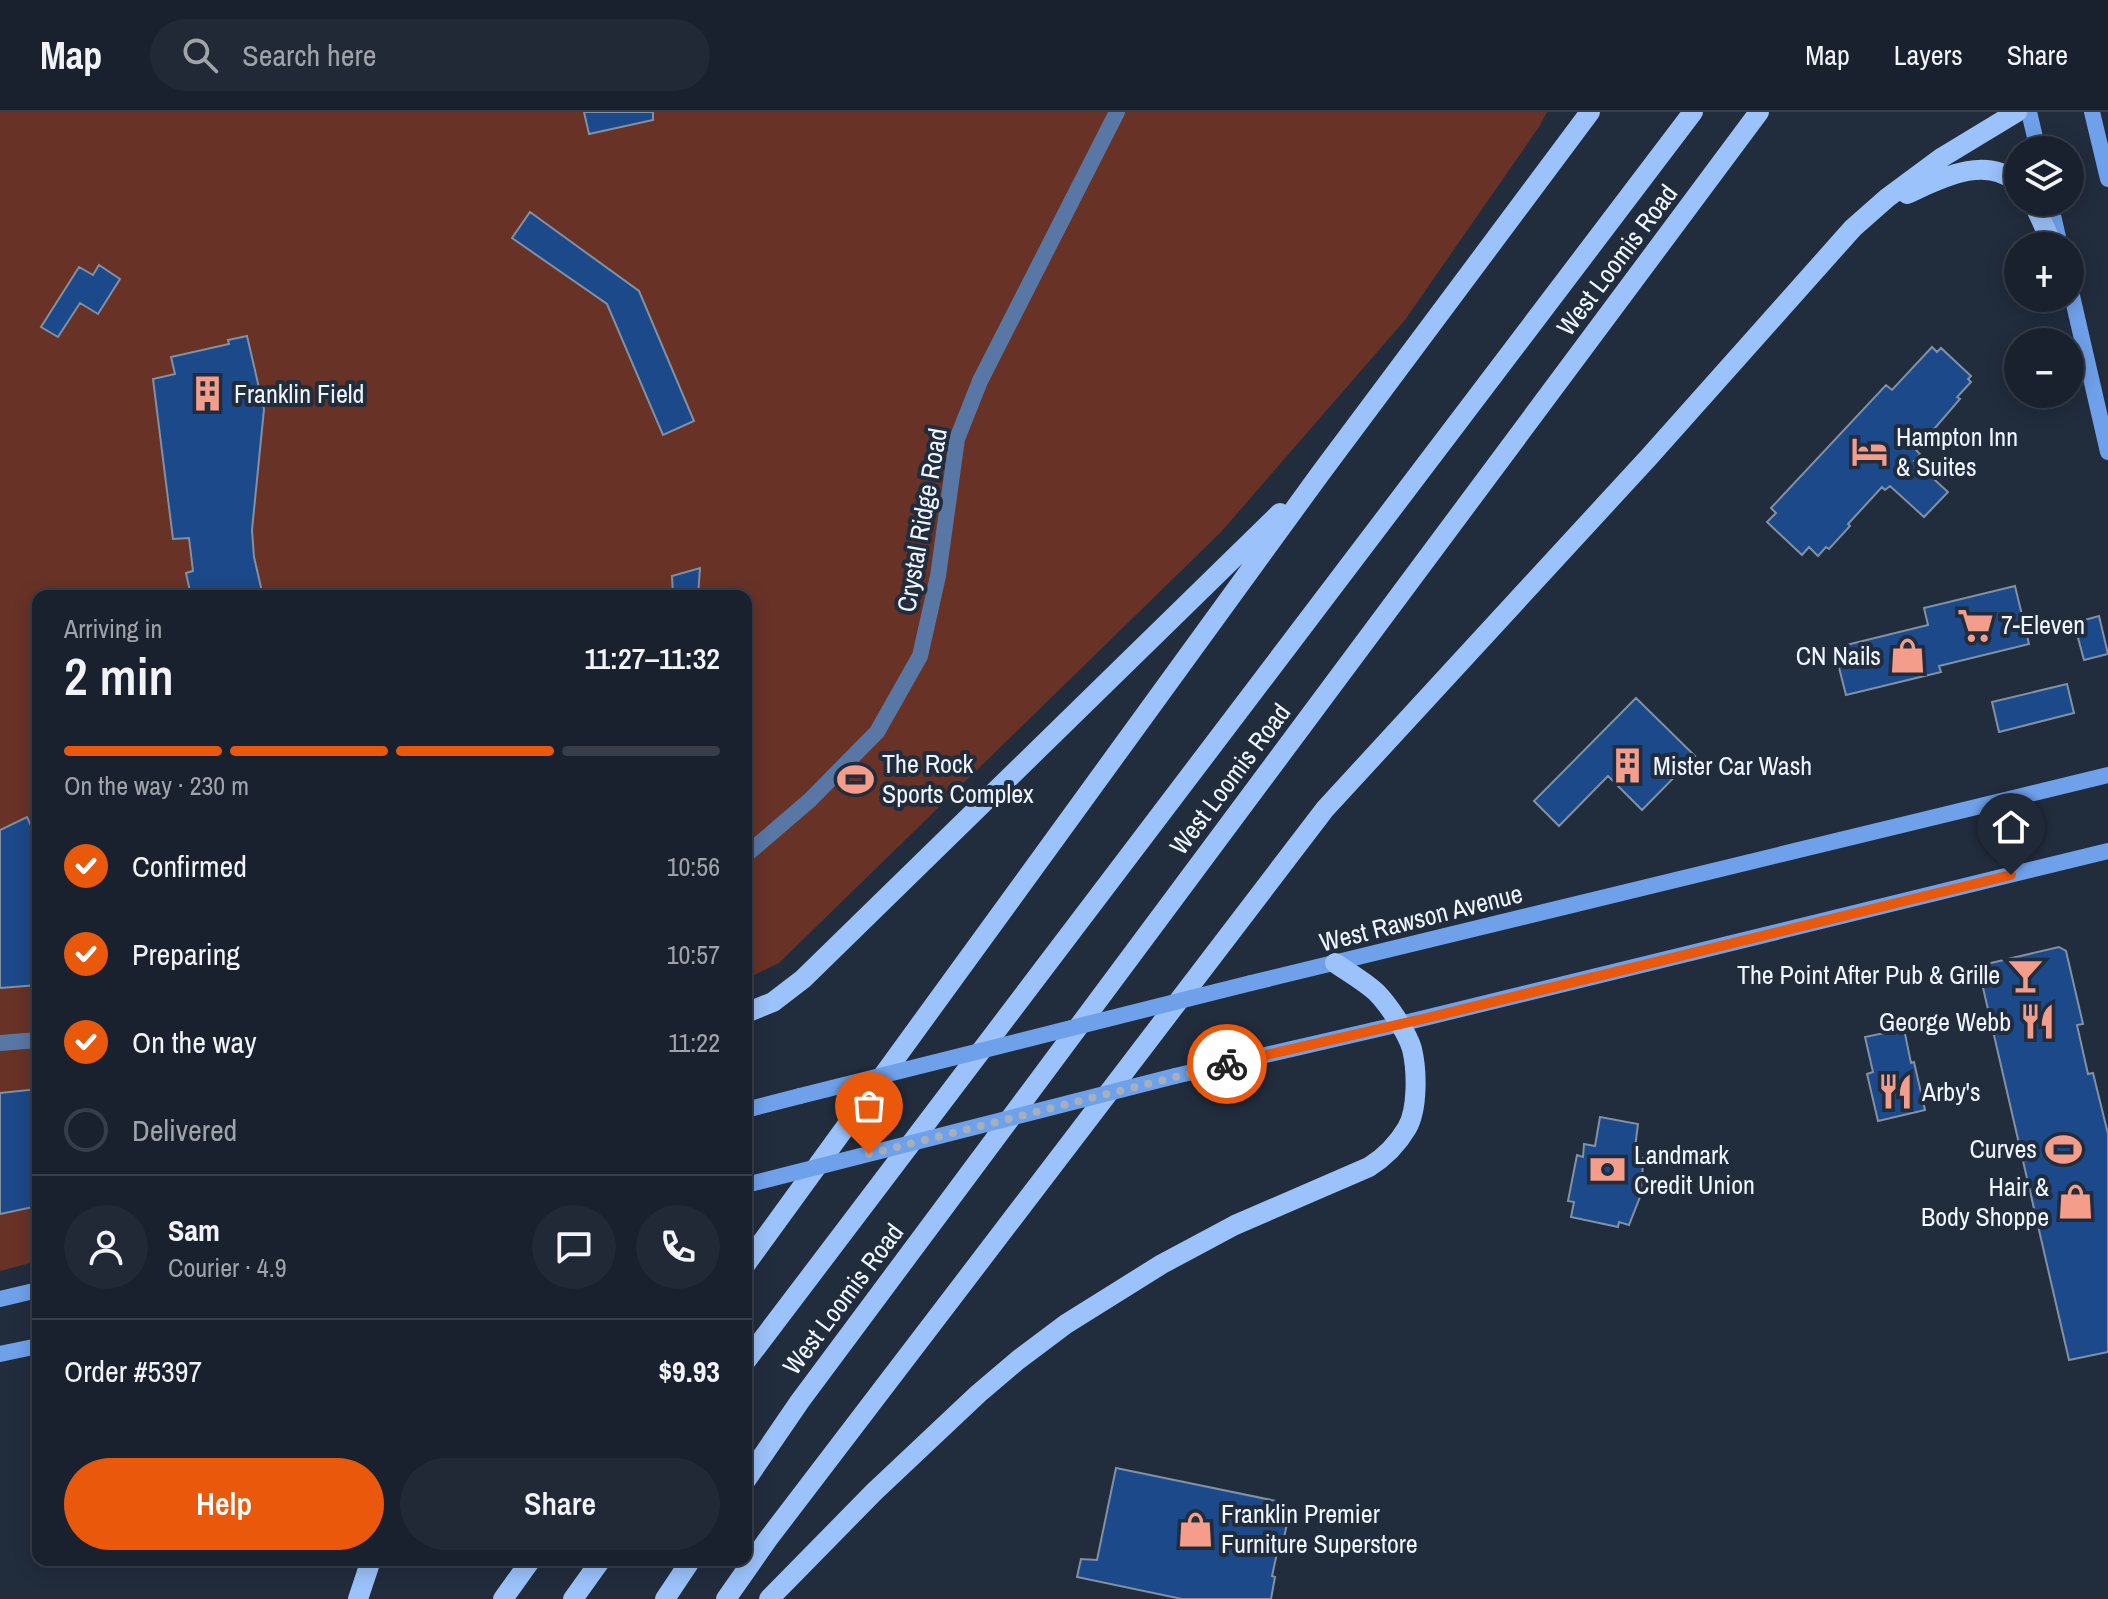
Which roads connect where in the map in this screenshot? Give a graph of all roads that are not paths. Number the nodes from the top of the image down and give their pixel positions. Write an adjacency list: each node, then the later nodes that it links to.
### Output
1 (1117, 112): 16 (street, Crystal Ridge Road)
2 (1590, 112): 14 (main road)
3 (1693, 112): 29 (main road, West Loomis Road)
4 (1759, 112): 31 (main road, West Loomis Road)
5 (2017, 112): 11 (main road)
6 (2029, 112): 8 (main road)
7 (2092, 112): 10 (main road)
8 (2035, 136)
9 (2004, 175): 11 (main road)
10 (2108, 179)
11 (1853, 228): 32 (main road)
12 (2076, 312): 13 (main road)
13 (2108, 452)
14 (1320, 474): 19 (main road); 25 (main road)
15 (2108, 775): 18 (main road, West Rawson Avenue)
16 (752, 850)
17 (2108, 851): 20 (main road)
18 (1335, 963): 20 (main road); 23 (main road, West Rawson Avenue, bridge)
19 (752, 1011)
20 (1400, 1024): 24 (main road, bridge); 43 (main road)
21 (32, 1040): 22 (street)
22 (0, 1043)
23 (752, 1108)
24 (752, 1183)
25 (752, 1256)
26 (32, 1291): 27 (main road)
27 (0, 1299)
28 (32, 1347): 30 (main road)
29 (752, 1353)
30 (0, 1354)
31 (752, 1471)
32 (752, 1562)
33 (369, 1566): 38 (main road)
34 (527, 1566): 39 (main road)
35 (597, 1566): 40 (main road)
36 (687, 1566): 41 (main road)
37 (749, 1566): 42 (main road)
38 (358, 1599)
39 (503, 1599)
40 (573, 1599)
41 (665, 1599)
42 (726, 1599)
43 (769, 1599)

